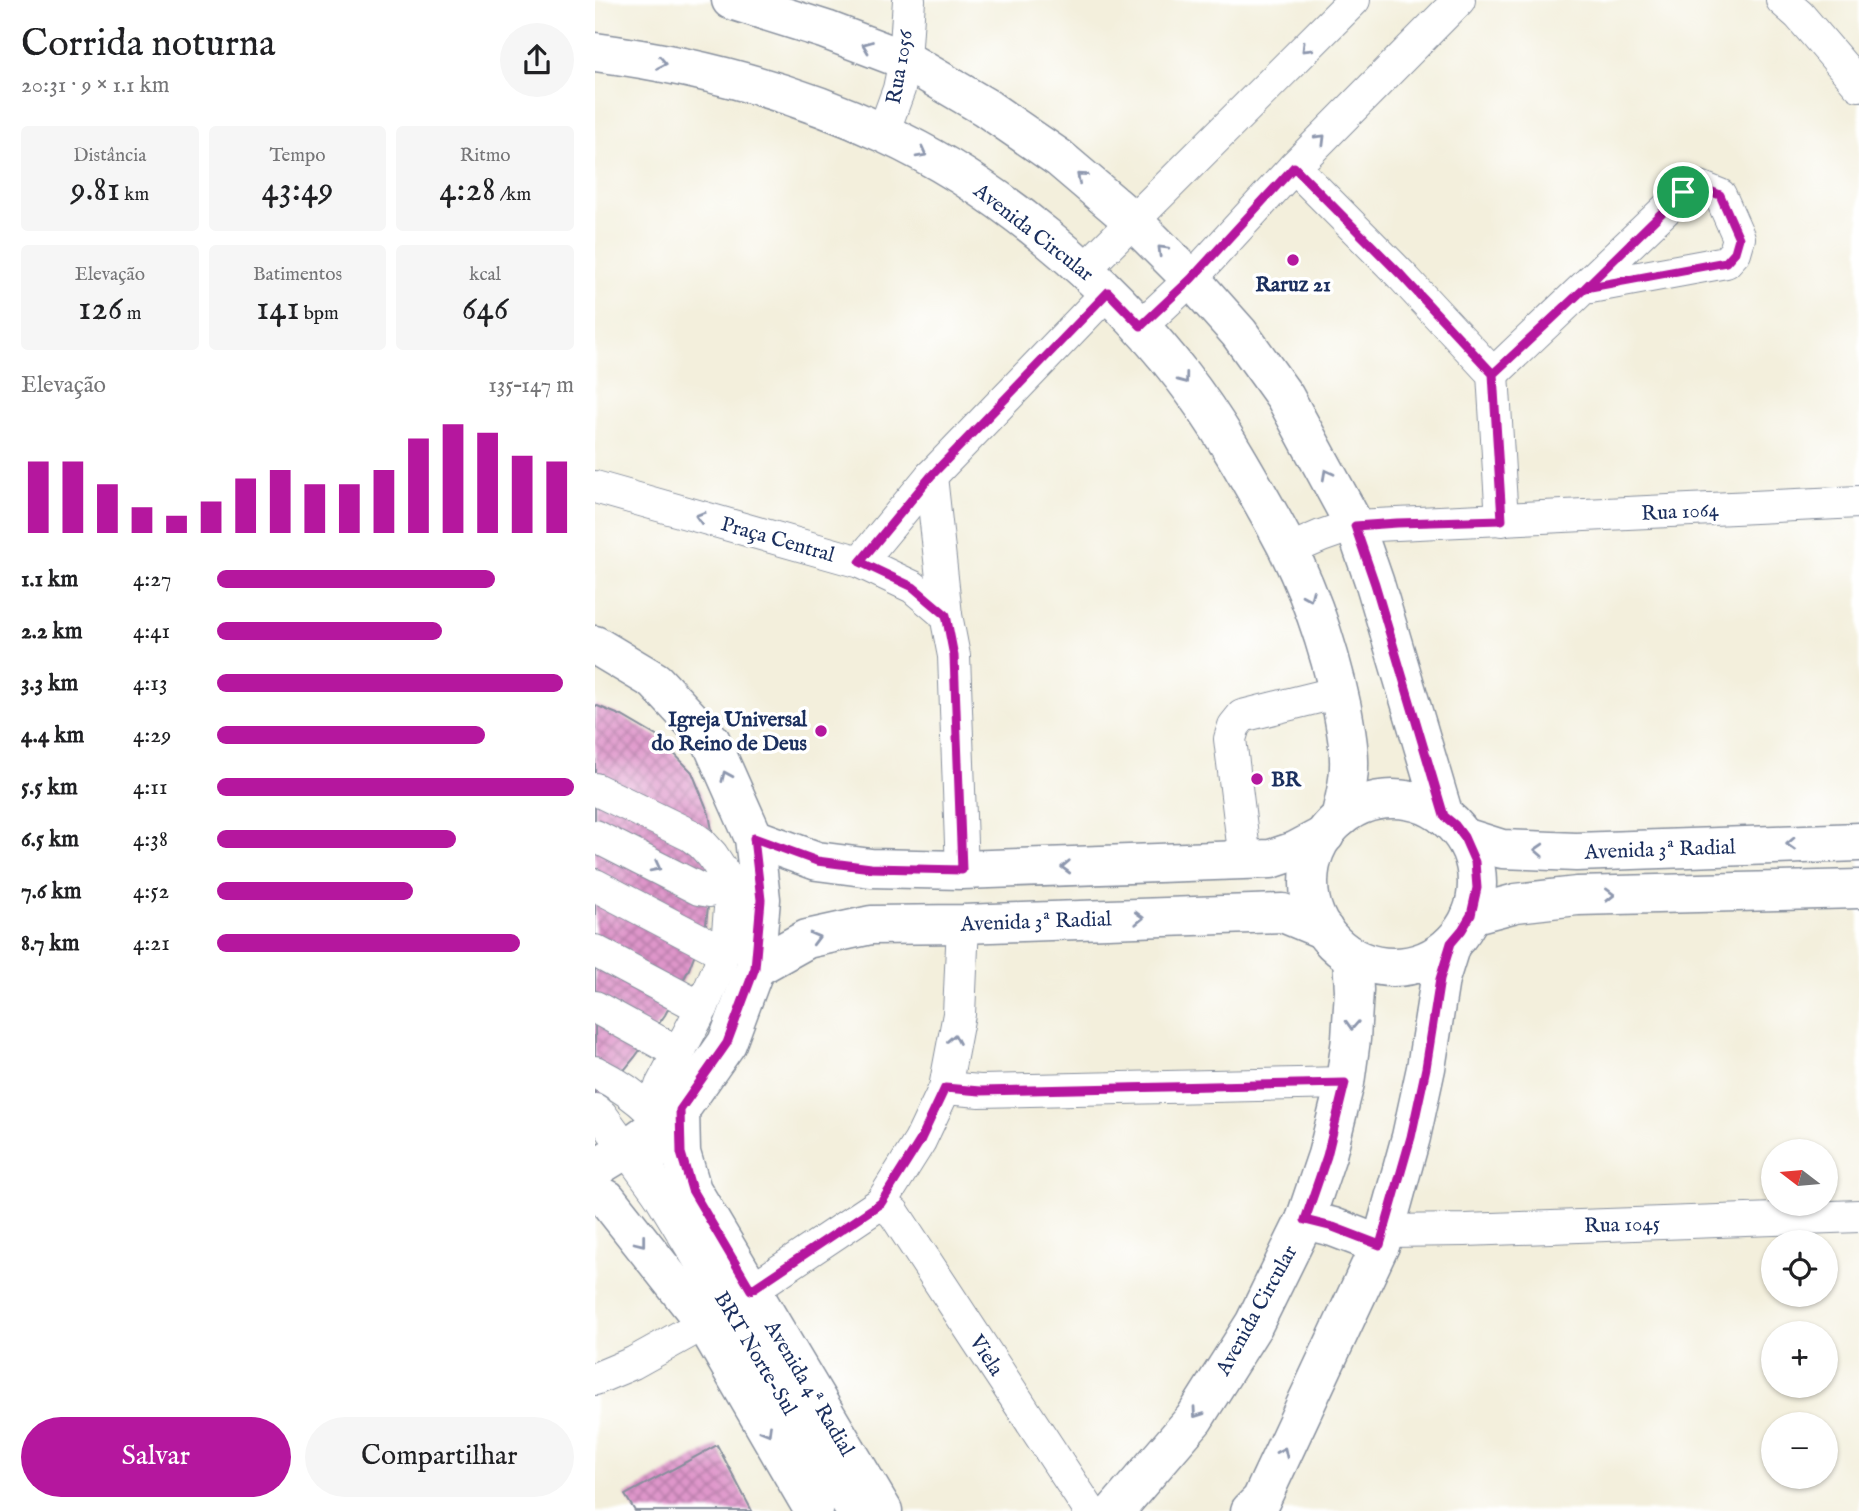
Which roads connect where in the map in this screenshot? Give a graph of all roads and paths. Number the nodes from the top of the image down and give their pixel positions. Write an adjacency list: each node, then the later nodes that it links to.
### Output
1 (730, 0): 7 (main road, one-way to 1)
2 (909, 0): 7 (street, Rua 1056)
3 (1354, 0): 11 (street, one-way to 11)
4 (1459, 0): 10 (street, one-way to 4)
5 (1782, 0): 8 (street)
6 (595, 52): 9 (main road, Avenida Circular, one-way to 9)
7 (905, 60): 9 (street, Rua 1056); 11 (main road, one-way to 7)
8 (1859, 85)
9 (883, 133): 13 (main road, Avenida Circular, one-way to 13)
10 (1294, 167): 12 (street); 16 (street)
11 (1133, 221): 12 (main road, one-way to 11); 13 (street)
12 (1191, 279): 15 (street); 21 (main road, one-way to 12)
13 (1097, 280): 15 (main road, Avenida Circular); 17 (street)
14 (1585, 288): 16 (street)
15 (1141, 326): 22 (main road, Avenida Circular, one-way to 22)
16 (1493, 374): 20 (street)
17 (931, 476): 23 (street); 24 (street)
18 (595, 487): 23 (street, Praça Central, one-way to 18)
19 (1859, 502): 20 (street, Rua 1064)
20 (1502, 520): 21 (street, Rua 1064)
21 (1355, 526): 22 (street, Rua 1064); 29 (main road)
22 (1290, 551): 26 (main road, Avenida Circular, one-way to 26)
23 (860, 562): 24 (street, Praça Central)
24 (946, 615): 34 (street)
25 (595, 645): 31 (main road, one-way to 25)
26 (1339, 692): 28 (main road, Avenida Circular); 33 (street)
27 (595, 789): 35 (street)
28 (1332, 826): 29 (main road); 33 (main road); 40 (main road)
29 (1454, 826): 32 (main road, Avenida 3ª Radial, one-way to 29); 39 (main road)
30 (595, 836): 35 (street, one-way to 35)
31 (754, 838): 34 (main road); 43 (main road)
32 (1859, 842)
33 (1245, 860): 34 (main road, one-way to 34)
34 (962, 870)
35 (713, 883): 43 (street)
36 (595, 884): 43 (street)
37 (1859, 889): 39 (main road, Avenida 3ª Radial, one-way to 37)
38 (964, 924): 40 (main road, Avenida 3ª Radial, one-way to 40); 43 (main road, Avenida 3ª Radial, one-way to 38); 49 (street, one-way to 38)
39 (1461, 929): 42 (main road); 57 (main road)
40 (1324, 930): 42 (main road)
41 (595, 951): 45 (street)
42 (1352, 957): 48 (main road, Avenida Circular, one-way to 48)
43 (739, 960): 45 (street); 51 (main road)
44 (595, 1007): 46 (street)
45 (702, 1008): 46 (street)
46 (677, 1052): 51 (street)
47 (602, 1075): 51 (street)
48 (1345, 1083): 49 (street); 56 (main road, Avenida Circular)
49 (945, 1088): 54 (street)
50 (595, 1111): 51 (street)
51 (630, 1140): 53 (street); 53 (street); 58 (main road, Avenida 4ª Radial)
52 (595, 1194): 59 (main road, one-way to 59)
53 (659, 1194): 63 (street, BRT Norte-Sul)
54 (881, 1203): 58 (street); 65 (street, Viela)
55 (1859, 1216): 57 (street, Rua 1045)
56 (1305, 1220): 57 (main road); 66 (main road, Avenida Circular, one-way to 66)
57 (1383, 1238): 61 (main road, one-way to 57)
58 (751, 1290): 64 (main road, Avenida 4ª Radial)
59 (705, 1323): 60 (street); 62 (main road, one-way to 62)
60 (595, 1379)
61 (1259, 1507)
62 (814, 1511)
63 (852, 1511)
64 (883, 1511)
65 (1090, 1511)
66 (1115, 1511)

